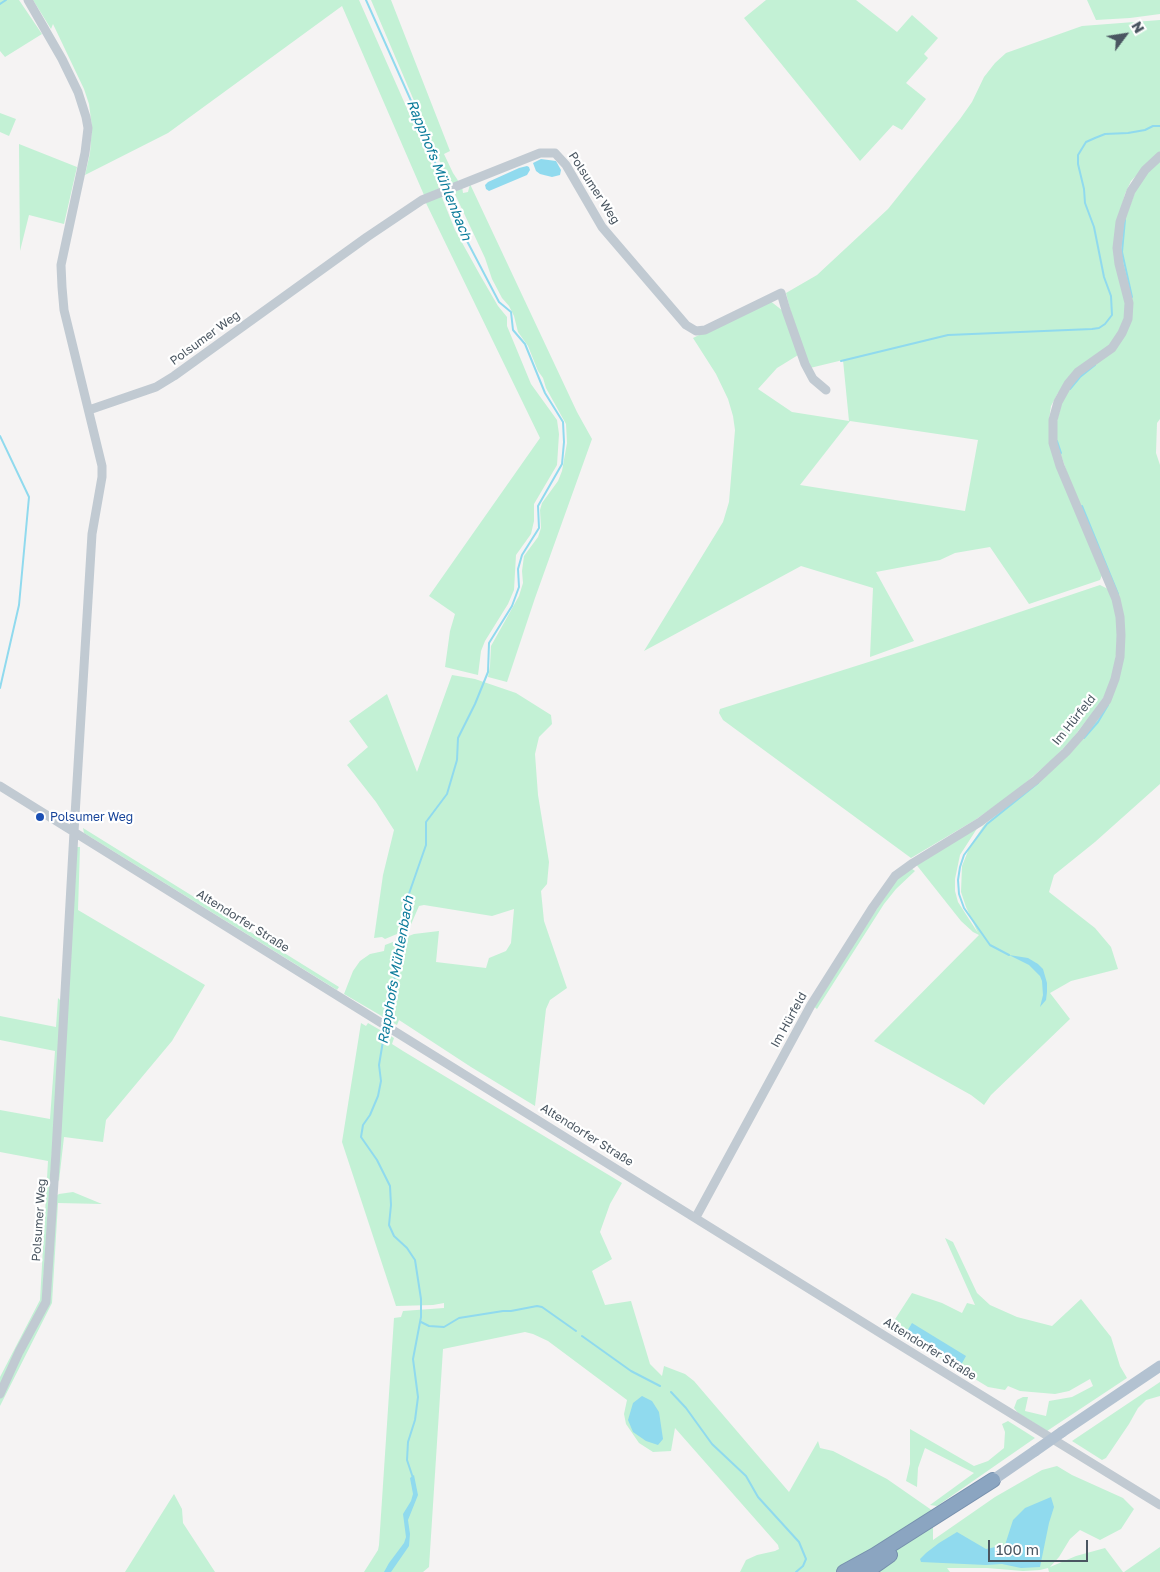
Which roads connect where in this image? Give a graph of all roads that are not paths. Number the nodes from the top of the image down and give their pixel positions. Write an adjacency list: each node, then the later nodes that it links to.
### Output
1 (28, 0): 4 (street, Polsumer Weg)
2 (1160, 156): 7 (street, Im Hürfeld)
3 (826, 390): 4 (street, Polsumer Weg)
4 (89, 410): 6 (street, Polsumer Weg)
5 (0, 786): 6 (street, Altendorfer Straße)
6 (74, 832): 7 (street, Altendorfer Straße); 9 (street, Polsumer Weg)
7 (696, 1217): 11 (street, Altendorfer Straße)
8 (1160, 1366): 10 (main road, bridge)
9 (0, 1394)
10 (993, 1480): 12 (highway); 13 (highway)
11 (1160, 1505)
12 (844, 1572)
13 (866, 1572)

